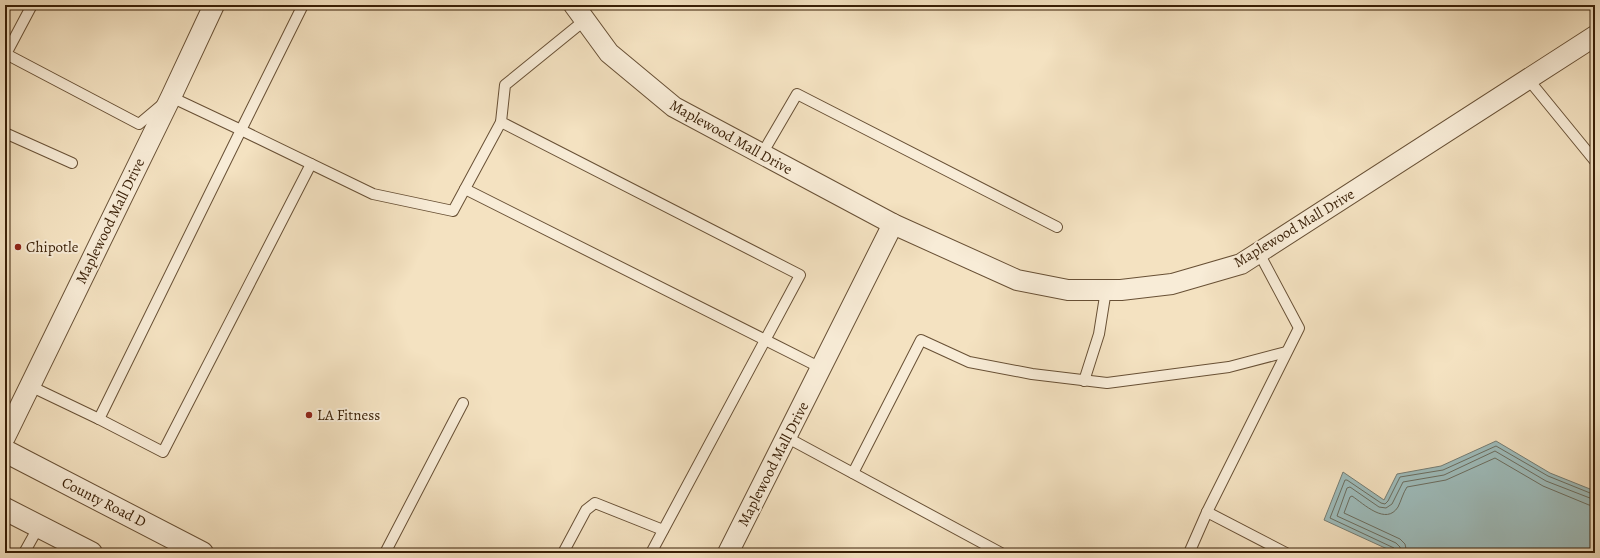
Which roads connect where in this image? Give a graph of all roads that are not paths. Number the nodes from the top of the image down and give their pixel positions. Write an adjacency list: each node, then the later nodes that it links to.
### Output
1 (32, 5): 6 (lane)
2 (214, 5): 8 (street, Maplewood Mall Drive)
3 (303, 5): 10 (lane)
4 (580, 12): 9 (lane); 12 (street, Maplewood Mall Drive)
5 (1595, 36): 7 (street, Maplewood Mall Drive)
6 (5, 55): 8 (lane)
7 (1528, 79): 13 (lane); 19 (street, Maplewood Mall Drive)
8 (171, 97): 10 (lane); 25 (street, Maplewood Mall Drive)
9 (501, 122): 16 (lane); 21 (lane)
10 (241, 130): 15 (lane); 27 (lane)
11 (5, 133): 14 (lane)
12 (762, 154): 17 (street, Maplewood Mall Drive); 18 (lane)
13 (1595, 161)
14 (72, 163)
15 (311, 164): 16 (lane); 27 (lane)
16 (465, 189): 21 (lane)
17 (893, 224): 20 (street, Maplewood Mall Drive); 23 (street, Maplewood Mall Drive)
18 (1057, 227)
19 (1259, 253): 20 (street, Maplewood Mall Drive); 22 (lane)
20 (1106, 290): 24 (lane)
21 (765, 340): 23 (lane); 35 (lane)
22 (1286, 352): 24 (lane); 33 (lane)
23 (821, 368): 29 (street, Maplewood Mall Drive)
24 (1084, 381): 31 (lane)
25 (30, 386): 27 (lane); 28 (street, Maplewood Mall Drive)
26 (463, 403): 40 (lane)
27 (99, 420)
28 (5, 437)
29 (786, 437): 31 (lane); 43 (street, Maplewood Mall Drive)
30 (5, 451): 39 (street, County Road D)
31 (853, 473): 44 (lane)
32 (5, 509): 34 (street)
33 (1207, 512): 36 (lane); 45 (lane)
34 (39, 526): 37 (lane); 38 (street)
35 (664, 530): 41 (lane); 42 (lane)
36 (1279, 551)
37 (24, 553)
38 (92, 553)
39 (202, 553)
40 (385, 553)
41 (563, 553)
42 (651, 553)
43 (728, 553)
44 (1001, 553)
45 (1189, 553)

